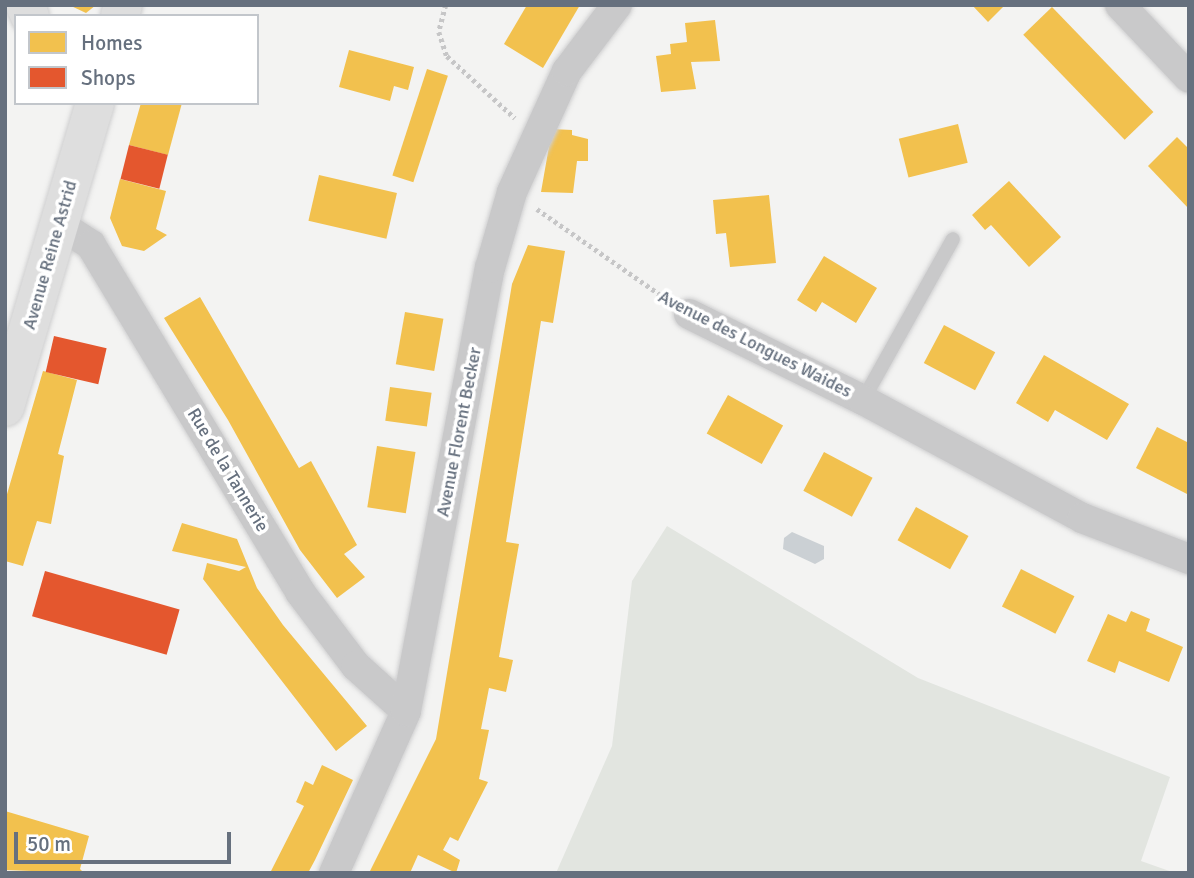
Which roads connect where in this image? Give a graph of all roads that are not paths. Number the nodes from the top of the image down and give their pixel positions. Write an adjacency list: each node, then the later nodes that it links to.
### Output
1 (617, 5): 12 (street, Avenue Florent Becker)
2 (1119, 5): 3 (street)
3 (1189, 78)
4 (67, 105): 5 (main road)
5 (90, 119): 6 (main road, Avenue Reine Astrid)
6 (59, 224): 10 (main road, Avenue Reine Astrid); 12 (street, Rue de la Tannerie)
7 (953, 239): 9 (lane, Avenue des Longues Waides)
8 (689, 314): 9 (street, Avenue des Longues Waides)
9 (863, 400): 11 (street, Avenue des Longues Waides)
10 (5, 407)
11 (1189, 559)
12 (406, 712): 13 (street, Avenue Florent Becker)
13 (334, 873)

